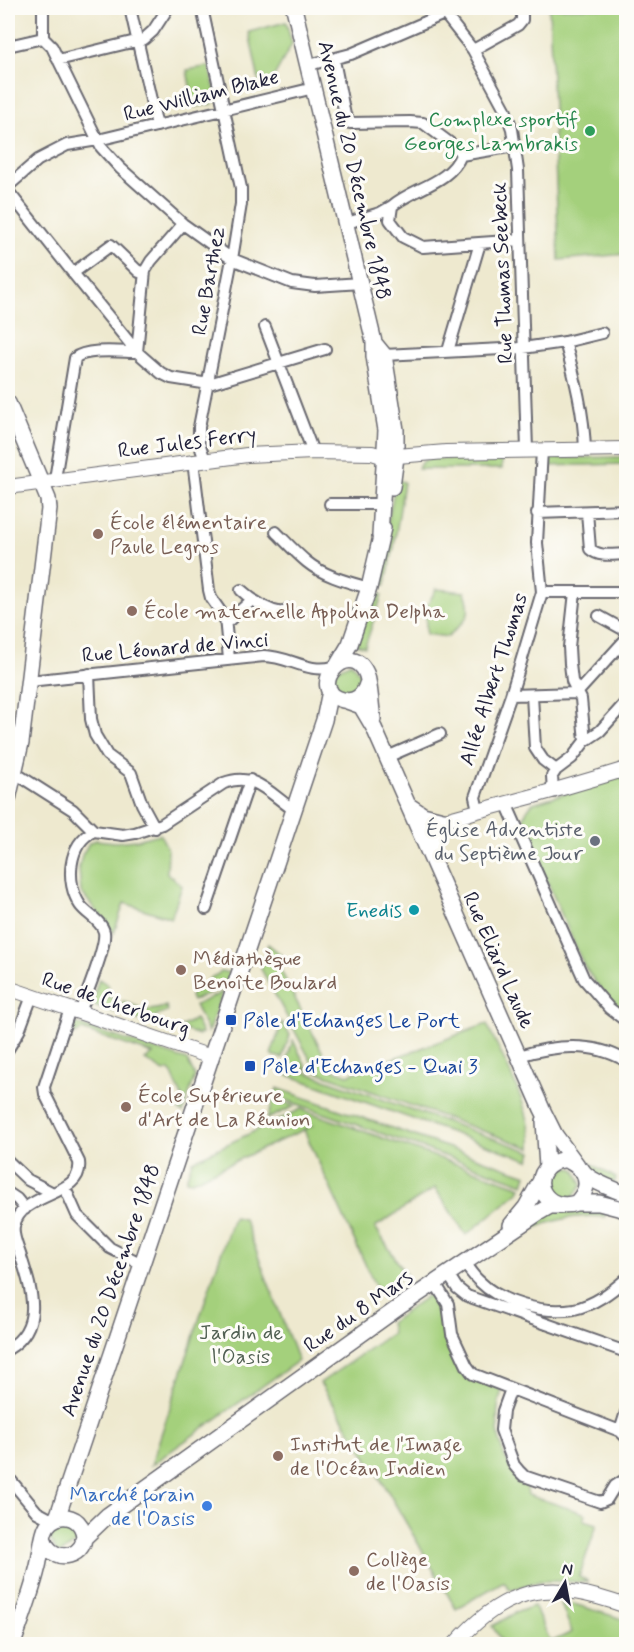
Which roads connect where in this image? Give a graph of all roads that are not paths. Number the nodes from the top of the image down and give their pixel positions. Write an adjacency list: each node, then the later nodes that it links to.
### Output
1 (43, 8): 8 (street)
2 (130, 8): 9 (street)
3 (168, 8): 9 (street)
4 (202, 8): 16 (street, Rue Barthez)
5 (294, 8): 14 (main road, Avenue du 20 Décembre 1848)
6 (522, 8): 11 (street)
7 (442, 11): 11 (street, Rue Thomas Seebeck); 13 (street)
8 (43, 38): 10 (street); 12 (street)
9 (137, 41): 12 (street); 17 (street)
10 (8, 46)
11 (473, 50): 19 (street, Rue Thomas Seebeck)
12 (58, 60): 18 (street)
13 (334, 60): 14 (street); 20 (street)
14 (309, 65): 15 (main road, Avenue du 20 Décembre 1848)
15 (314, 88): 16 (street, Rue William Blake); 24 (main road, Avenue du 20 Décembre 1848)
16 (225, 109): 17 (street, Rue William Blake); 28 (street, Rue Barthez)
17 (157, 126): 18 (street, Rue William Blake)
18 (98, 140): 21 (street, Rue William Blake); 25 (street)
19 (514, 146): 20 (street); 26 (street, Rue Thomas Seebeck)
20 (461, 155): 23 (street)
21 (8, 186)
22 (8, 191): 30 (street)
23 (392, 206): 24 (street); 27 (street)
24 (347, 223): 31 (main road, Avenue du 20 Décembre 1848)
25 (183, 224): 28 (street); 29 (street)
26 (520, 240): 27 (street); 36 (street, Rue Thomas Seebeck)
27 (480, 243): 38 (street)
28 (231, 259): 31 (street); 42 (street, Rue Barthez)
29 (145, 271): 30 (street); 39 (street)
30 (73, 273): 39 (street)
31 (361, 283): 34 (main road, Avenue du 20 Décembre 1848)
32 (265, 327): 41 (street)
33 (602, 333): 35 (street)
34 (374, 342): 40 (main road, Avenue du 20 Décembre 1848); 49 (main road, Avenue du 20 Décembre 1848)
35 (565, 342): 36 (street); 47 (street)
36 (523, 348): 38 (street); 45 (street, Rue Thomas Seebeck)
37 (325, 349): 41 (street)
38 (448, 351): 40 (street)
39 (136, 352): 42 (street); 51 (street)
40 (384, 356): 49 (main road, Avenue du 20 Décembre 1848)
41 (280, 363): 42 (street); 48 (street)
42 (209, 384): 50 (street, Rue Barthez)
43 (8, 403): 51 (main road)
44 (627, 449): 47 (street, Rue Jules Ferry)
45 (527, 450): 46 (street, Rue Jules Ferry); 49 (street, Rue Jules Ferry)
46 (542, 450): 47 (street, Rue Jules Ferry); 57 (street, Allée Albert Thomas)
47 (585, 450)
48 (313, 452): 49 (street, Rue Jules Ferry); 50 (street, Rue Jules Ferry)
49 (387, 452): 54 (main road, Avenue du 20 Décembre 1848); 59 (main road, Avenue du 20 Décembre 1848)
50 (199, 460): 51 (street, Rue Jules Ferry); 69 (street, Rue Barthez)
51 (48, 480): 52 (street, Rue Jules Ferry); 77 (main road)
52 (8, 486)
53 (330, 504): 54 (street)
54 (381, 504): 59 (main road, Avenue du 20 Décembre 1848)
55 (627, 510): 56 (street)
56 (587, 512): 57 (street); 60 (street)
57 (537, 513): 63 (street, Allée Albert Thomas)
58 (276, 532): 61 (street)
59 (380, 536): 61 (main road, Avenue du 20 Décembre 1848)
60 (627, 554)
61 (369, 588): 72 (main road, Avenue du 20 Décembre 1848)
62 (241, 590): 66 (street)
63 (542, 592): 64 (street); 80 (street, Allée Albert Thomas)
64 (575, 592): 65 (street); 79 (street)
65 (627, 592)
66 (252, 600): 67 (street); 69 (street)
67 (288, 609)
68 (599, 616): 70 (street)
69 (226, 623): 73 (street)
70 (627, 631)
71 (627, 639): 79 (street)
72 (350, 644): 74 (main road); 75 (main road, Avenue du 20 Décembre 1848)
73 (229, 659): 75 (street, Rue Léonard de Vinci); 76 (street, Rue Léonard de Vinci)
74 (357, 664): 75 (main road); 78 (main road)
75 (332, 667): 82 (main road)
76 (89, 674): 77 (street, Rue Léonard de Vinci); 102 (street)
77 (29, 681): 88 (main road)
78 (367, 684): 82 (main road); 84 (main road, Rue Eliard Laude)
79 (577, 693): 81 (street); 87 (street)
80 (510, 695): 81 (street); 99 (street, Allée Albert Thomas)
81 (532, 695): 91 (street)
82 (340, 697): 84 (main road, Rue Eliard Laude); 98 (main road, Avenue du 20 Décembre 1848)
83 (627, 702): 87 (street)
84 (374, 728): 89 (main road, Rue Eliard Laude)
85 (8, 732): 88 (street)
86 (440, 734): 89 (street)
87 (585, 741): 91 (street)
88 (21, 743): 92 (main road)
89 (387, 757): 97 (main road, Rue Eliard Laude)
90 (627, 769): 94 (street)
91 (556, 770): 94 (street)
92 (15, 773): 95 (main road); 103 (street)
93 (250, 780): 98 (street); 102 (street); 105 (street)
94 (553, 792): 96 (street)
95 (8, 799)
96 (506, 803): 99 (street); 109 (street)
97 (408, 806): 100 (main road); 101 (main road, Rue Eliard Laude)
98 (294, 810): 112 (main road, Avenue du 20 Décembre 1848)
99 (478, 810): 100 (street)
100 (440, 819): 101 (main road); 104 (main road)
101 (417, 826): 104 (main road, Rue Eliard Laude)
102 (155, 828): 103 (street)
103 (94, 831): 108 (street)
104 (430, 855): 111 (main road, Rue Eliard Laude)
105 (206, 909)
106 (8, 988): 107 (street, Rue de Cherbourg)
107 (32, 996): 108 (street, Rue de Cherbourg); 110 (street)
108 (75, 1011): 112 (street, Rue de Cherbourg); 118 (street)
109 (627, 1021)
110 (8, 1049)
111 (519, 1056): 113 (street); 114 (main road, Rue Eliard Laude)
112 (211, 1057): 127 (main road, Avenue du 20 Décembre 1848)
113 (627, 1061)
114 (542, 1109): 116 (main road, Rue Eliard Laude); 117 (main road, Rue Eliard Laude)
115 (8, 1161): 119 (street)
116 (580, 1168): 117 (main road); 121 (main road); 122 (main road)
117 (544, 1174): 122 (main road); 125 (main road, Rue du 8 Mars)
118 (66, 1188): 119 (street); 127 (street)
119 (51, 1192): 123 (street)
120 (8, 1193): 123 (street)
121 (627, 1194)
122 (568, 1204): 124 (main road); 125 (main road, Rue du 8 Mars)
123 (25, 1209): 131 (street)
124 (627, 1210)
125 (486, 1248): 126 (main road, Rue du 8 Mars)
126 (464, 1263): 128 (main road, Rue du 8 Mars); 129 (street)
127 (142, 1264): 140 (main road, Avenue du 20 Décembre 1848)
128 (448, 1274): 130 (main road, Rue du 8 Mars); 132 (street)
129 (627, 1279)
130 (435, 1283): 133 (street); 139 (main road, Rue du 8 Mars)
131 (8, 1349)
132 (627, 1352)
133 (511, 1389): 135 (street); 136 (street)
134 (627, 1412): 135 (street)
135 (623, 1434)
136 (627, 1479)
137 (9, 1481): 138 (street)
138 (37, 1512): 140 (street); 141 (street)
139 (108, 1515): 140 (main road, Rue du 8 Mars); 142 (main road, Rue du 8 Mars)
140 (64, 1519): 141 (main road); 142 (main road)
141 (44, 1537): 143 (main road); 144 (main road)
142 (83, 1539): 143 (main road)
143 (58, 1555): 144 (main road)
144 (37, 1570): 146 (main road)
145 (627, 1606): 147 (street)
146 (13, 1644)
147 (456, 1644)

